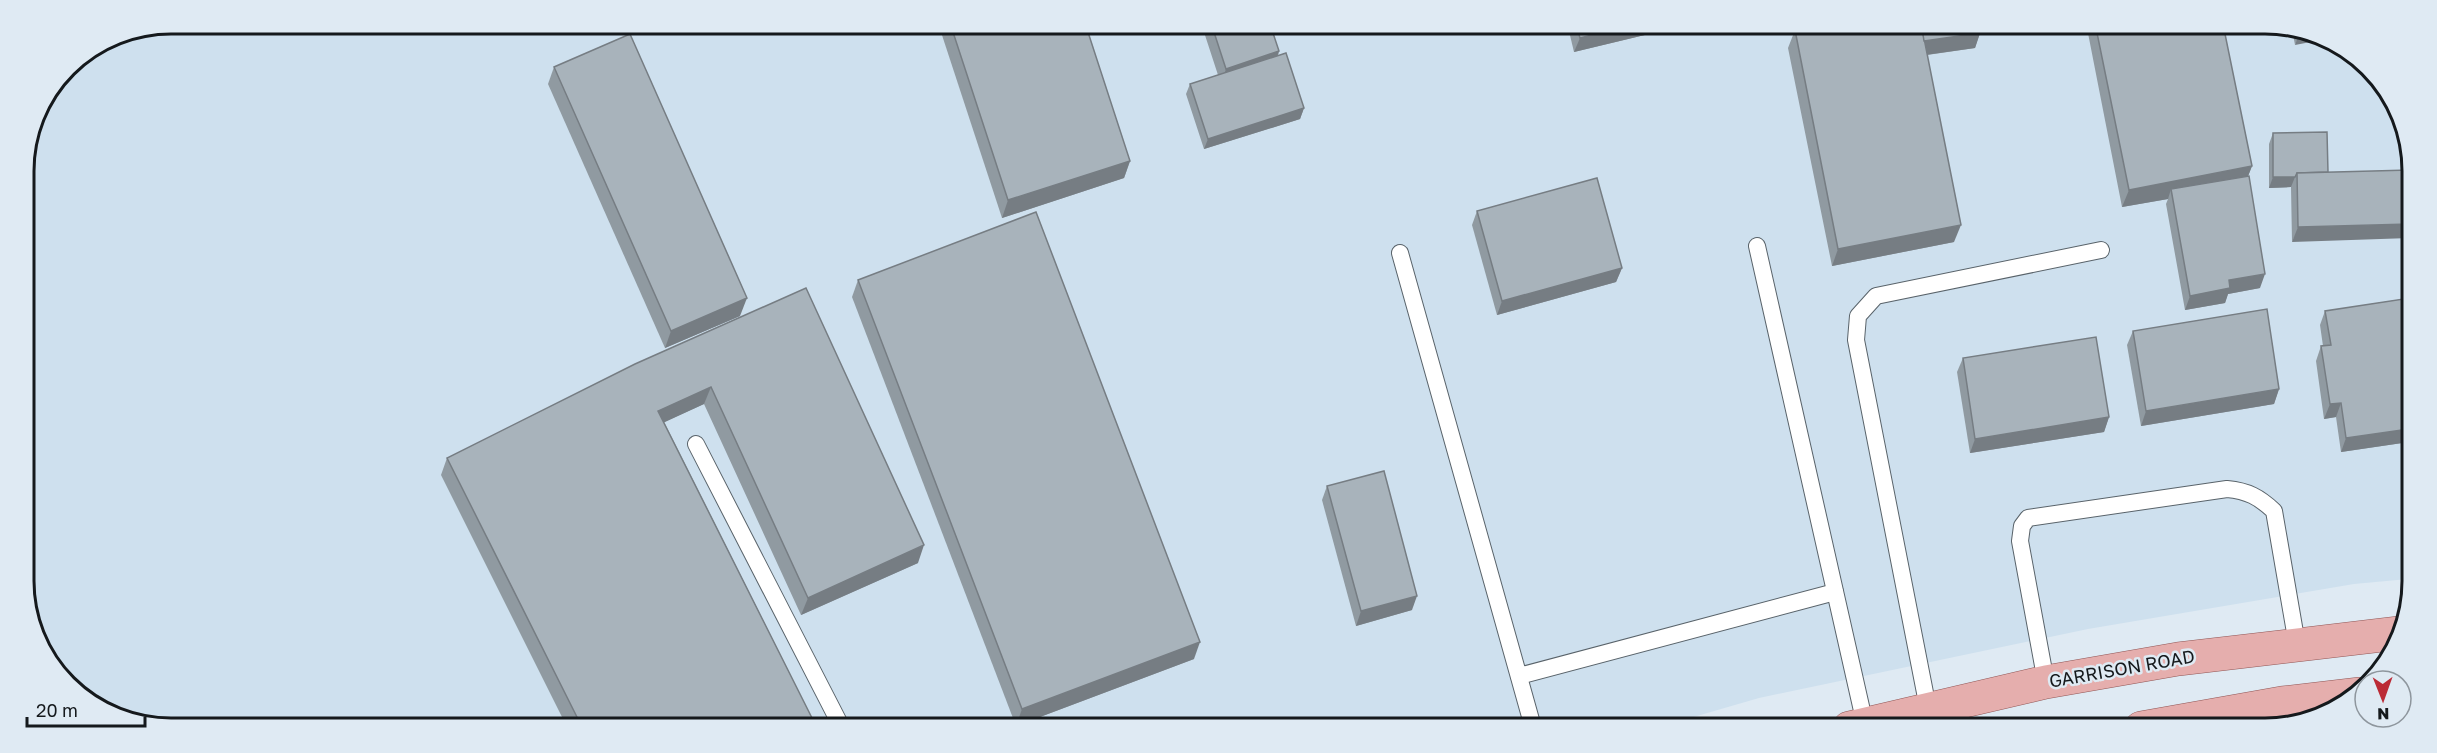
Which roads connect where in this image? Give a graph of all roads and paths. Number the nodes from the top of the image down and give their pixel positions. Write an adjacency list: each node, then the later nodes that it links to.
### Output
1 (1758, 246): 5 (lane)
2 (2101, 250): 11 (lane)
3 (1400, 254): 8 (lane)
4 (696, 444): 12 (lane)
5 (1835, 592): 8 (lane); 14 (lane)
6 (2392, 634): 7 (main road, GARRISON ROAD)
7 (2297, 644): 9 (main road, GARRISON ROAD); 9 (lane)
8 (1519, 676): 13 (lane)
9 (2046, 682): 11 (main road, GARRISON ROAD)
10 (2340, 696): 16 (main road)
11 (1928, 708): 15 (main road, GARRISON ROAD)
12 (837, 718)
13 (1531, 718)
14 (1856, 718)
15 (1889, 718)
16 (2197, 718)

